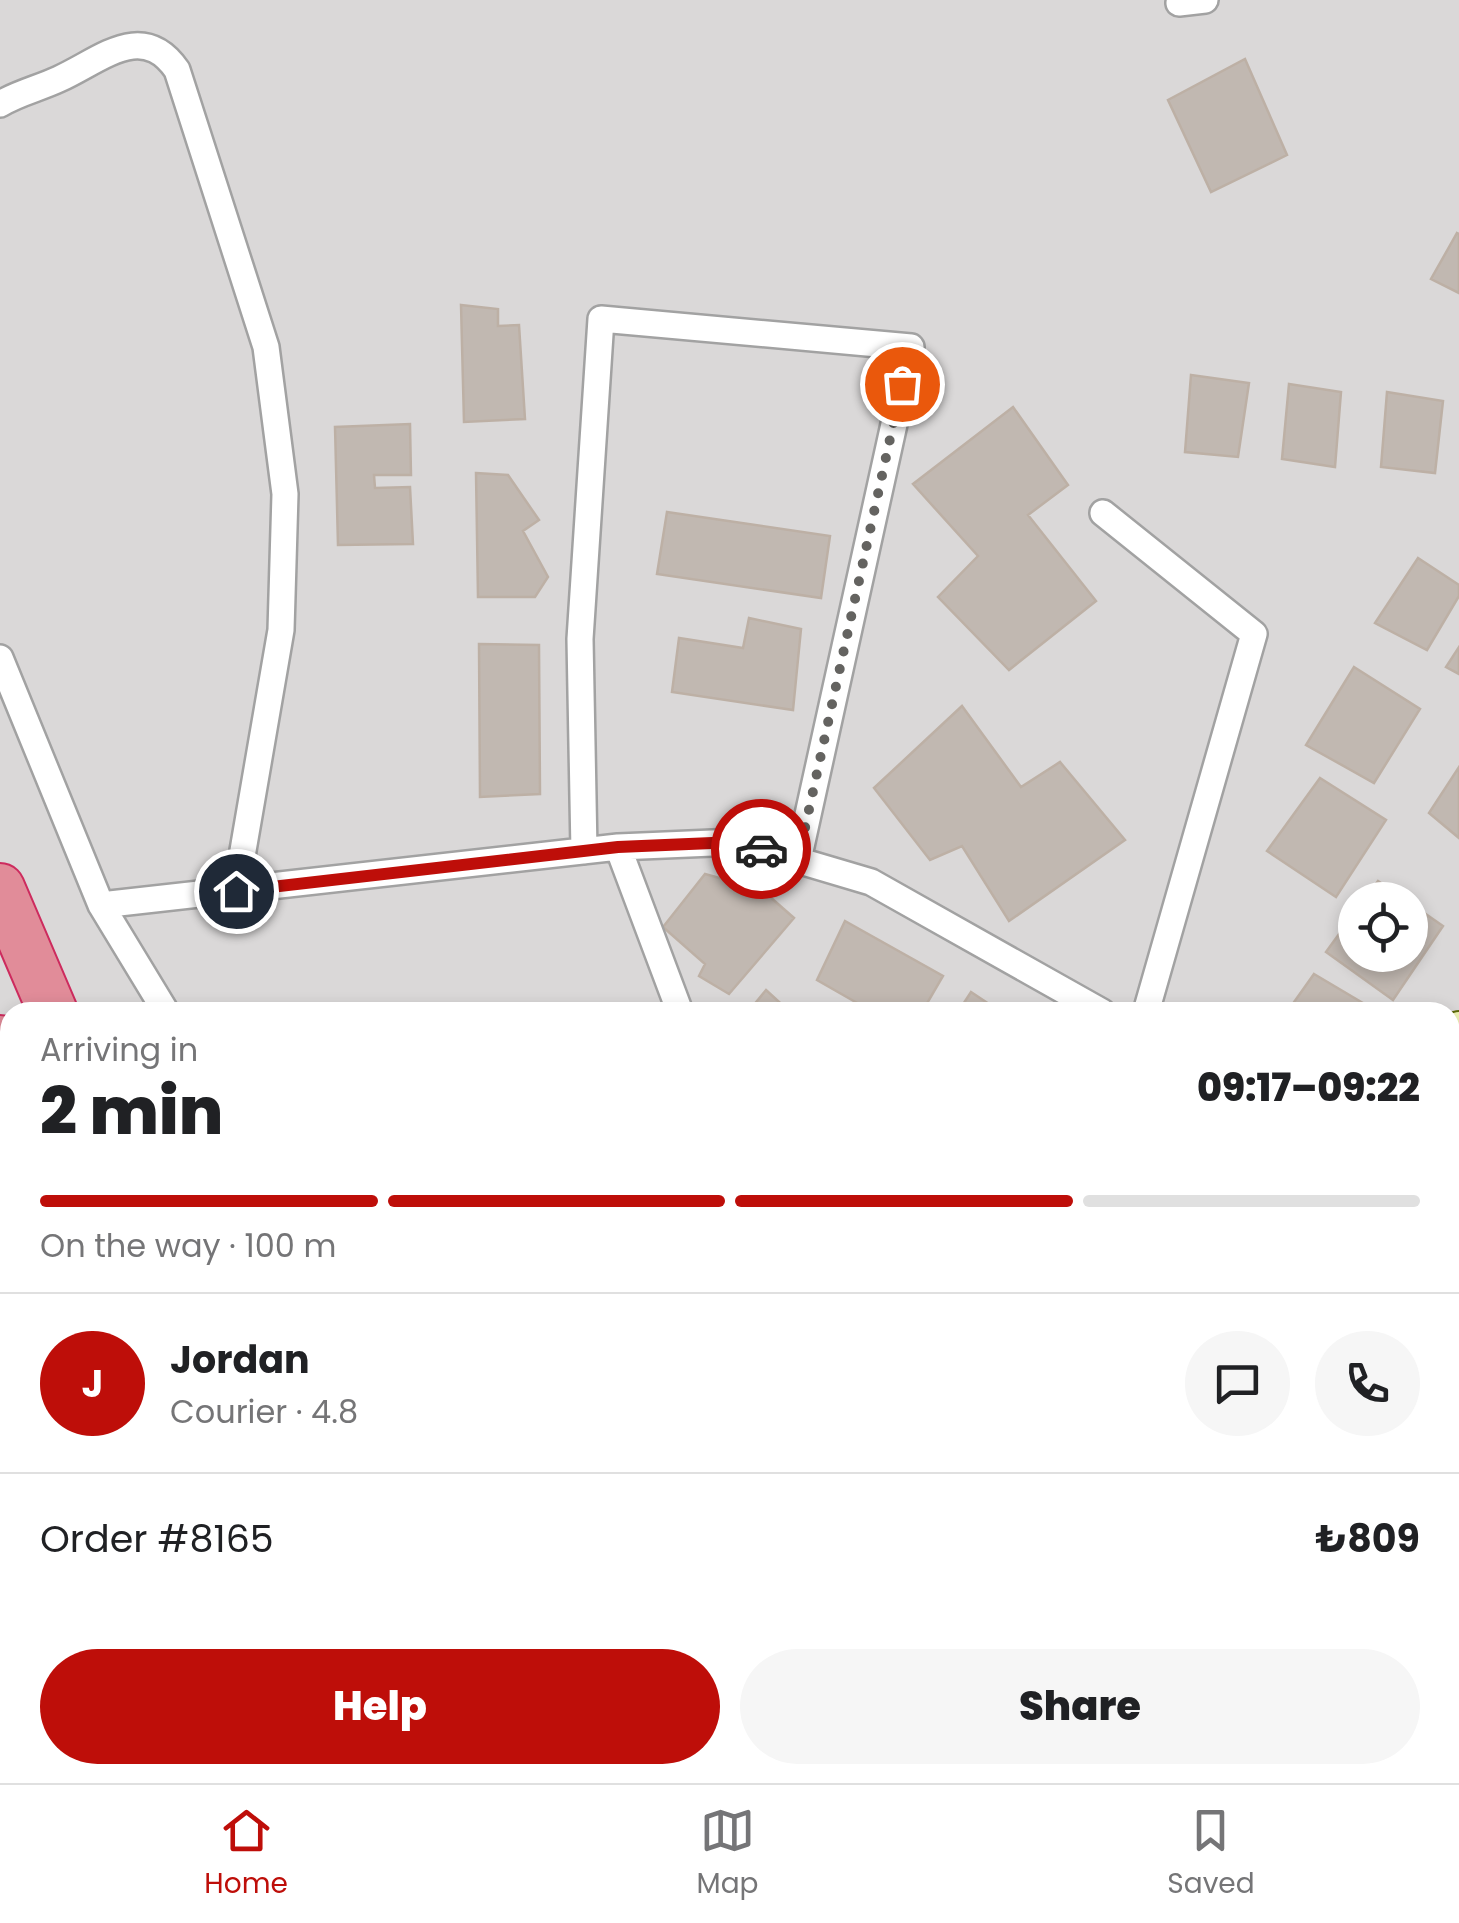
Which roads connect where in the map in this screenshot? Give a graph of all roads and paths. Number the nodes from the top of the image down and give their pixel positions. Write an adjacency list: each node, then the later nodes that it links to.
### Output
1 (0, 104): 8 (street)
2 (1102, 512): 14 (street)
3 (0, 658): 9 (street)
4 (618, 847): 5 (street); 6 (street); 12 (street)
5 (584, 850): 6 (street); 8 (street)
6 (798, 860): 13 (street)
7 (0, 888): 10 (highway)
8 (236, 891): 9 (street)
9 (101, 904): 11 (street)
10 (48, 1002)
11 (160, 1002)
12 (676, 1002)
13 (1084, 1002)
14 (1149, 1002)

